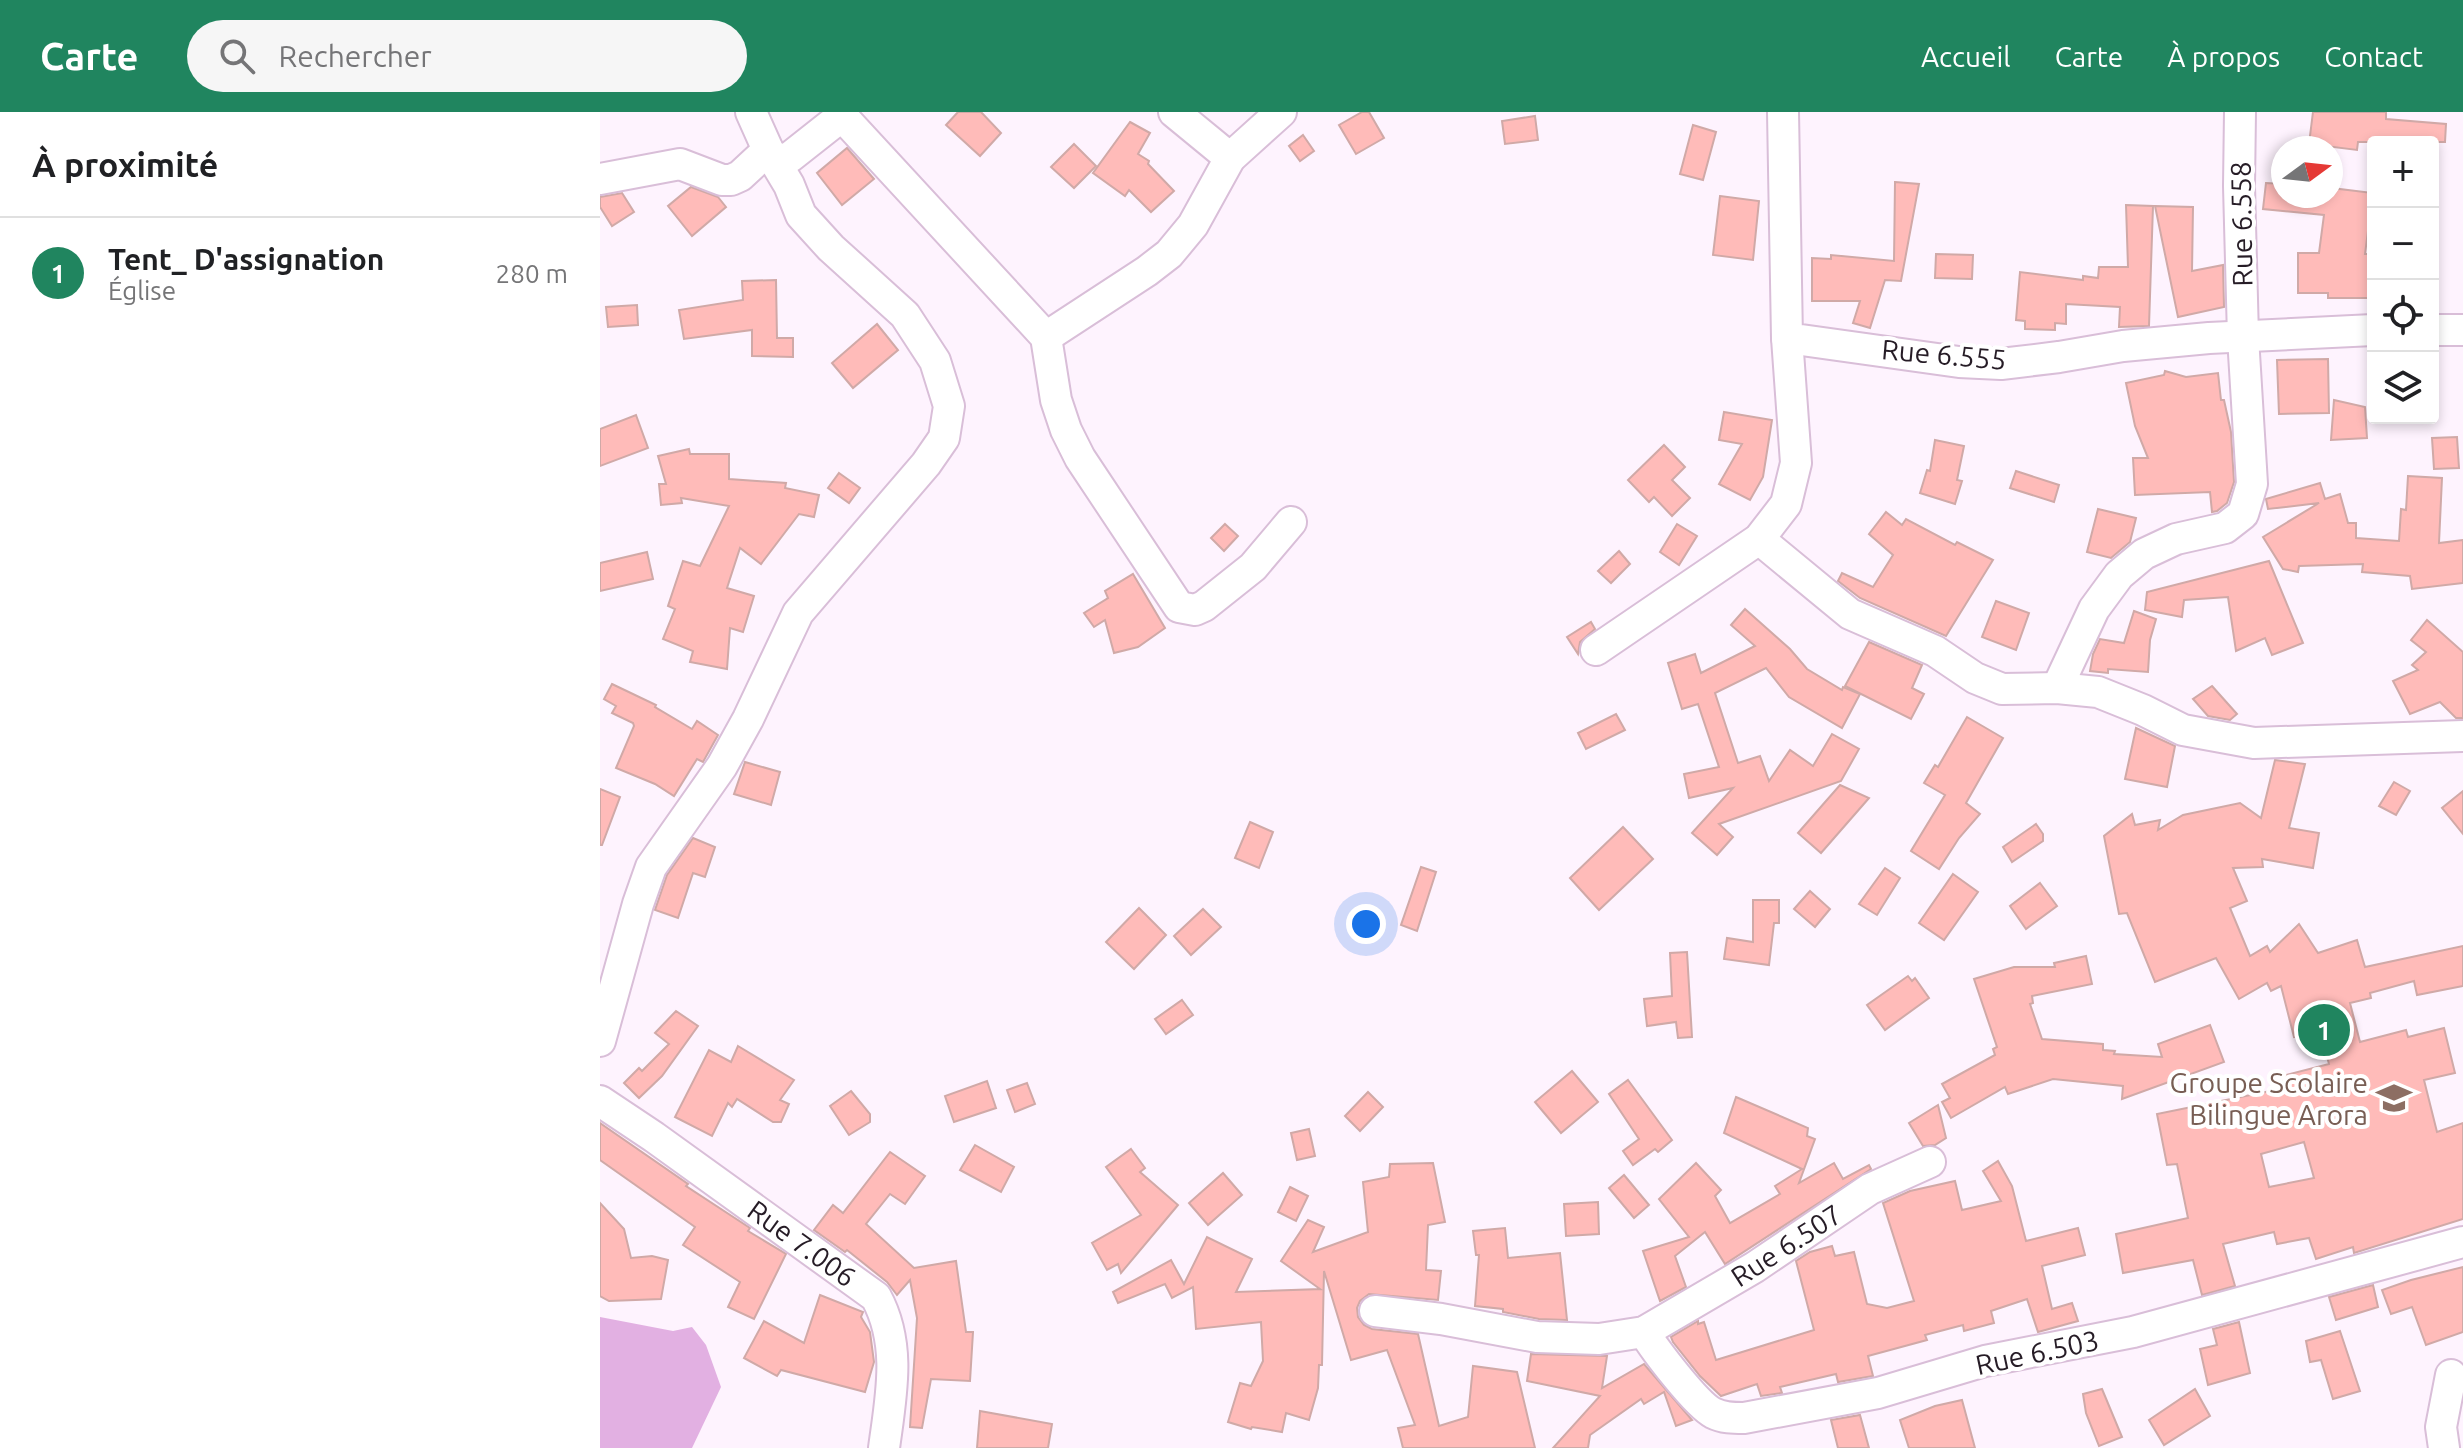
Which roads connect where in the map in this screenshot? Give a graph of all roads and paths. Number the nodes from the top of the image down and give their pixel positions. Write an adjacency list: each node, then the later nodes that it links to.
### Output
1 (751, 112): 7 (street)
2 (1174, 112): 8 (street)
3 (1281, 112): 8 (street)
4 (1783, 112): 15 (street)
5 (2240, 112): 14 (street, Rue 6.558)
6 (844, 114): 7 (street); 13 (street)
7 (772, 156): 9 (street); 21 (street)
8 (1230, 158): 13 (street)
9 (600, 179)
10 (2367, 330): 14 (street, Rue 6.555)
11 (2439, 330): 12 (street)
12 (2463, 330)
13 (1046, 337): 16 (street)
14 (2243, 337): 15 (street, Rue 6.555); 19 (street, Rue 6.558)
15 (1787, 338): 17 (street)
16 (1291, 522)
17 (1759, 539): 18 (street); 19 (street)
18 (1596, 650)
19 (2057, 688): 20 (street)
20 (2463, 736)
21 (600, 1041)
22 (600, 1101): 28 (street, Rue 7.006)
23 (1930, 1162): 26 (street, Rue 6.507)
24 (2463, 1242): 26 (street, Rue 6.503)
25 (1375, 1311): 26 (street)
26 (1644, 1332)
27 (2451, 1375): 29 (street)
28 (884, 1448)
29 (2444, 1448)

